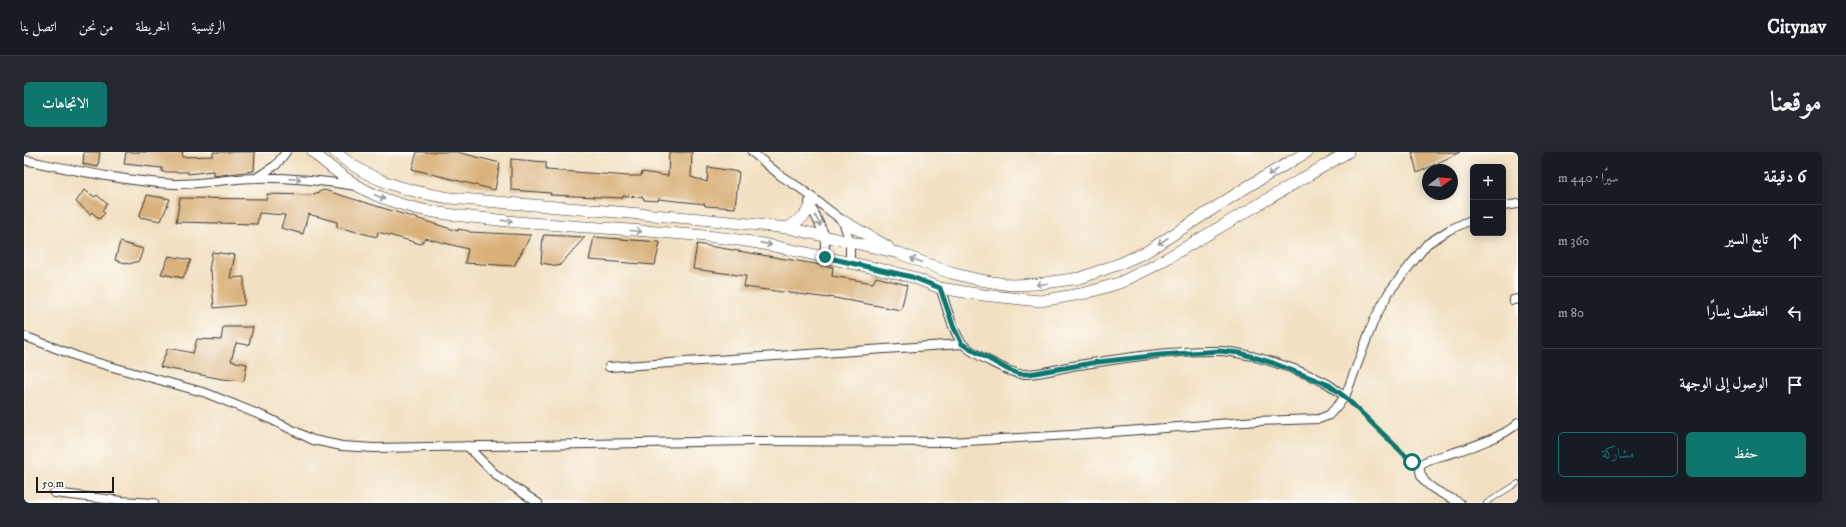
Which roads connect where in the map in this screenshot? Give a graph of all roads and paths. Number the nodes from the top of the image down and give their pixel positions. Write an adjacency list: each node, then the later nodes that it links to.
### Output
1 (286, 152): 8 (street)
2 (313, 152): 9 (main road)
3 (335, 152): 16 (main road)
4 (752, 152): 10 (street)
5 (1307, 152): 19 (main road, one-way to 19)
6 (1348, 152): 23 (main road)
7 (24, 160): 8 (street)
8 (256, 178): 9 (street, one-way to 9)
9 (358, 187): 21 (main road, one-way to 21)
10 (800, 188): 12 (street); 15 (street)
11 (1518, 204): 13 (street)
12 (811, 206): 16 (main road); 17 (street, one-way to 17)
13 (1506, 206)
14 (1470, 220): 28 (street)
15 (843, 221): 18 (street); 20 (main road)
16 (788, 228): 17 (main road)
17 (825, 236): 18 (main road); 21 (street)
18 (850, 242): 20 (main road); 22 (street)
19 (1146, 252): 20 (main road, one-way to 20); 23 (main road)
20 (899, 253)
21 (825, 257): 22 (main road)
22 (850, 264): 24 (main road)
23 (1152, 267): 24 (main road)
24 (940, 288): 26 (street)
25 (24, 336): 30 (street)
26 (962, 344): 27 (street); 28 (street)
27 (609, 367)
28 (1345, 397): 30 (street); 31 (path)
29 (1518, 423): 31 (street)
30 (467, 446): 35 (street)
31 (1420, 465): 36 (street)
32 (1518, 483): 37 (lane)
33 (54, 493): 34 (street)
34 (154, 503)
35 (538, 503)
36 (1460, 503)
37 (1486, 503)

